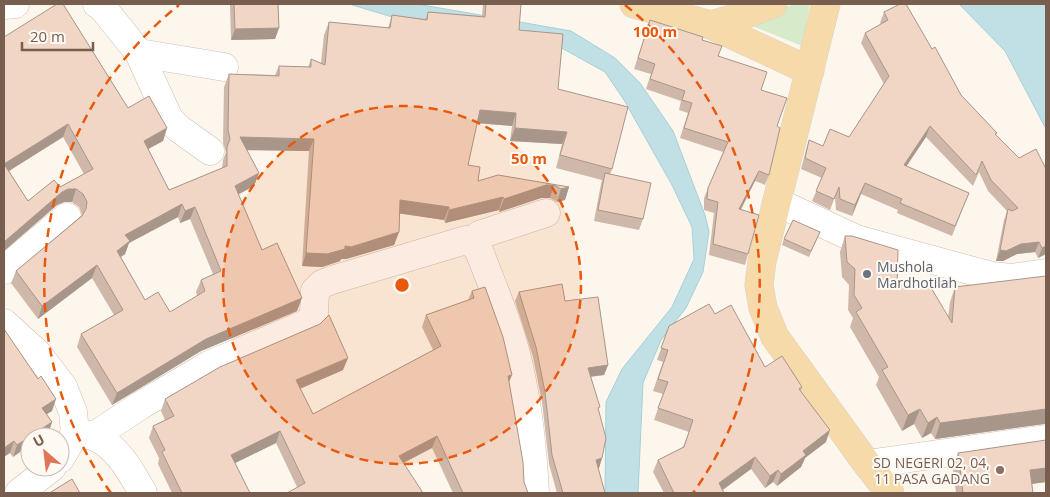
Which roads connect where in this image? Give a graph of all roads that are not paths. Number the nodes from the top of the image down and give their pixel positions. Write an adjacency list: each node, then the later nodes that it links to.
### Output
1 (15, 4): 6 (street)
2 (97, 4): 8 (street)
3 (634, 4): 7 (main road)
4 (773, 4): 7 (main road)
5 (826, 4): 10 (main road)
6 (4, 5)
7 (729, 16): 10 (main road)
8 (139, 53): 9 (street); 11 (street)
9 (224, 67)
10 (810, 71): 12 (main road)
11 (210, 151)
12 (777, 202): 17 (street); 22 (main road)
13 (546, 213): 15 (street)
14 (67, 217): 16 (street)
15 (472, 242): 19 (street); 26 (street)
16 (4, 270)
17 (1046, 273)
18 (4, 323): 19 (street)
19 (85, 434): 21 (street); 25 (street)
20 (1046, 439): 22 (street)
21 (70, 449)
22 (867, 464): 27 (main road)
23 (39, 477): 24 (street)
24 (19, 493)
25 (143, 493)
26 (535, 493)
27 (890, 493)

